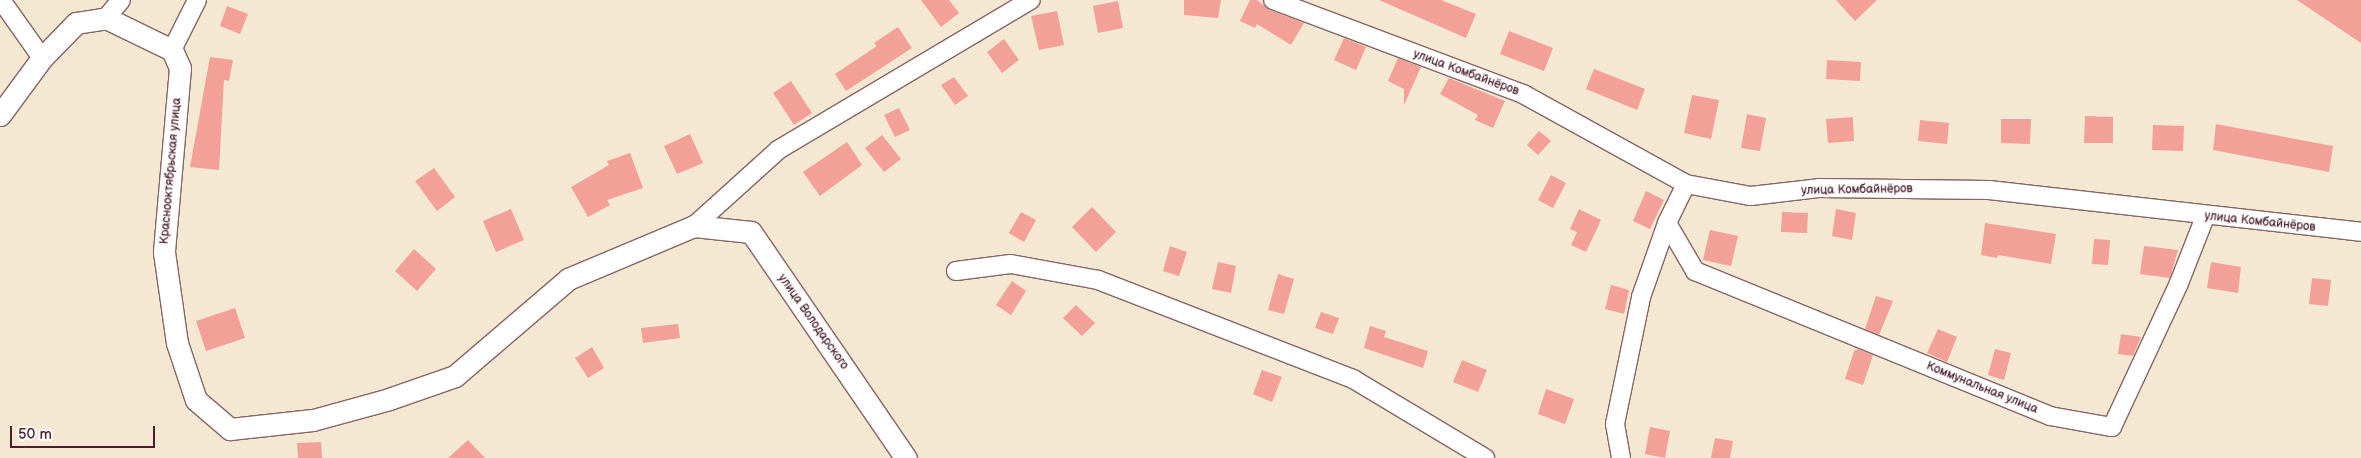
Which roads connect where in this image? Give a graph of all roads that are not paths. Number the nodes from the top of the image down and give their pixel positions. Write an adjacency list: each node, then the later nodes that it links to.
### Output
1 (0, 0): 8 (street)
2 (121, 0): 6 (street)
3 (196, 0): 7 (street)
4 (1031, 0): 13 (street)
5 (1273, 0): 10 (street, улица Комбайнёров)
6 (106, 18): 7 (street); 8 (street)
7 (172, 50): 13 (street, Краснооктябрьская улица)
8 (42, 58): 9 (street)
9 (0, 115)
10 (1686, 184): 11 (street, улица Комбайнёров); 12 (street)
11 (2205, 217): 12 (street, Коммунальная улица); 14 (street, улица Комбайнёров)
12 (1667, 223): 18 (street)
13 (694, 226): 16 (street, улица Володарского)
14 (2361, 232)
15 (956, 271): 17 (street)
16 (906, 458)
17 (1485, 458)
18 (1621, 458)

